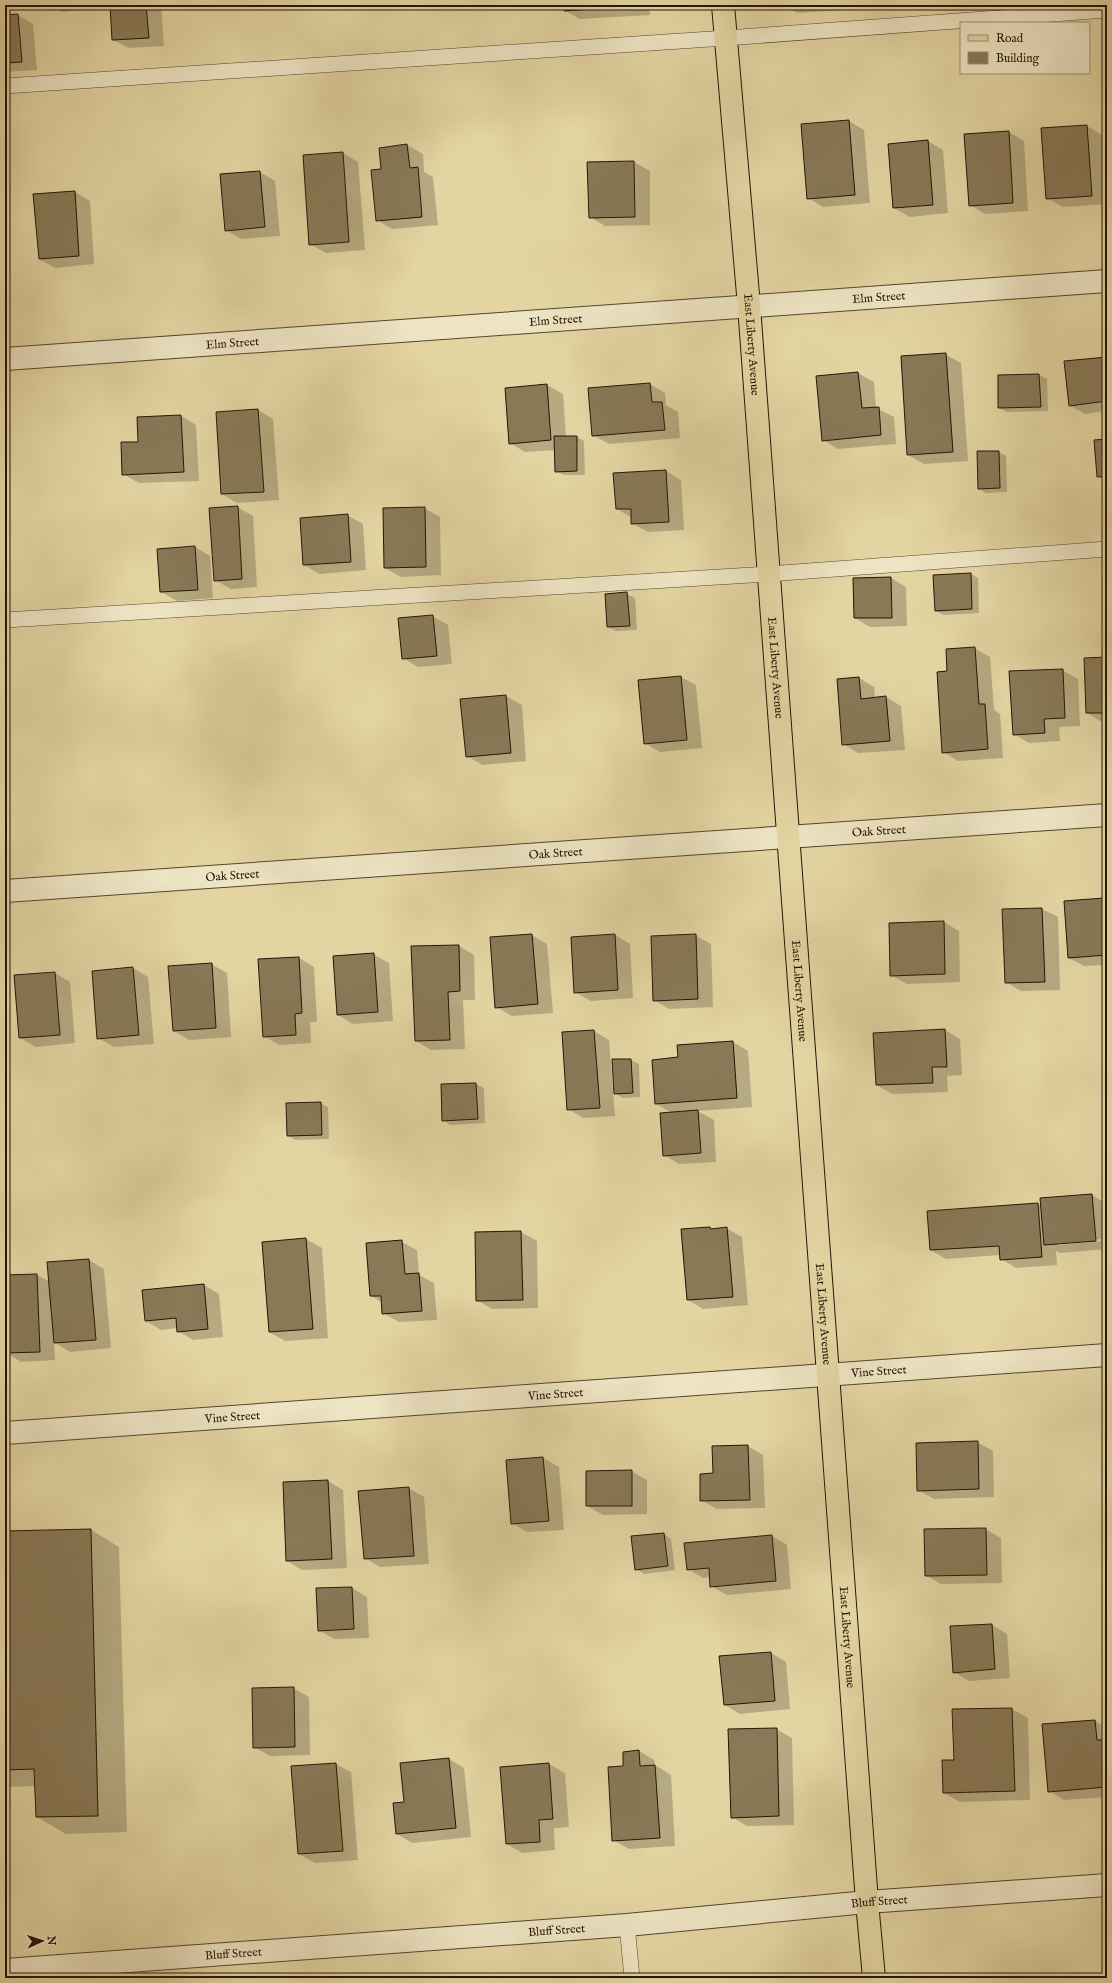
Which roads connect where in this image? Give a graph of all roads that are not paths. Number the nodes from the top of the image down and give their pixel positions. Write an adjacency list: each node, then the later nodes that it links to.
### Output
1 (723, 5): 3 (main road, East Liberty Avenue)
2 (1107, 10): 3 (lane)
3 (726, 38): 4 (lane); 6 (main road, East Liberty Avenue)
4 (5, 86)
5 (1107, 281): 6 (street, Elm Street)
6 (749, 306): 7 (street, Elm Street); 9 (main road, East Liberty Avenue)
7 (5, 359)
8 (1107, 549): 9 (lane)
9 (768, 574): 10 (lane); 12 (main road, East Liberty Avenue)
10 (5, 620)
11 (1107, 815): 12 (street, Oak Street)
12 (789, 837): 13 (street, Oak Street); 15 (main road, East Liberty Avenue)
13 (5, 891)
14 (1107, 1355): 15 (street, Vine Street)
15 (828, 1374): 16 (street, Vine Street); 18 (main road, East Liberty Avenue)
16 (5, 1433)
17 (1107, 1886): 18 (street, Bluff Street)
18 (867, 1902): 19 (street, Bluff Street); 22 (main road, East Liberty Avenue)
19 (627, 1925): 20 (street, Bluff Street); 21 (lane)
20 (5, 1970)
21 (632, 1978)
22 (874, 1978)

